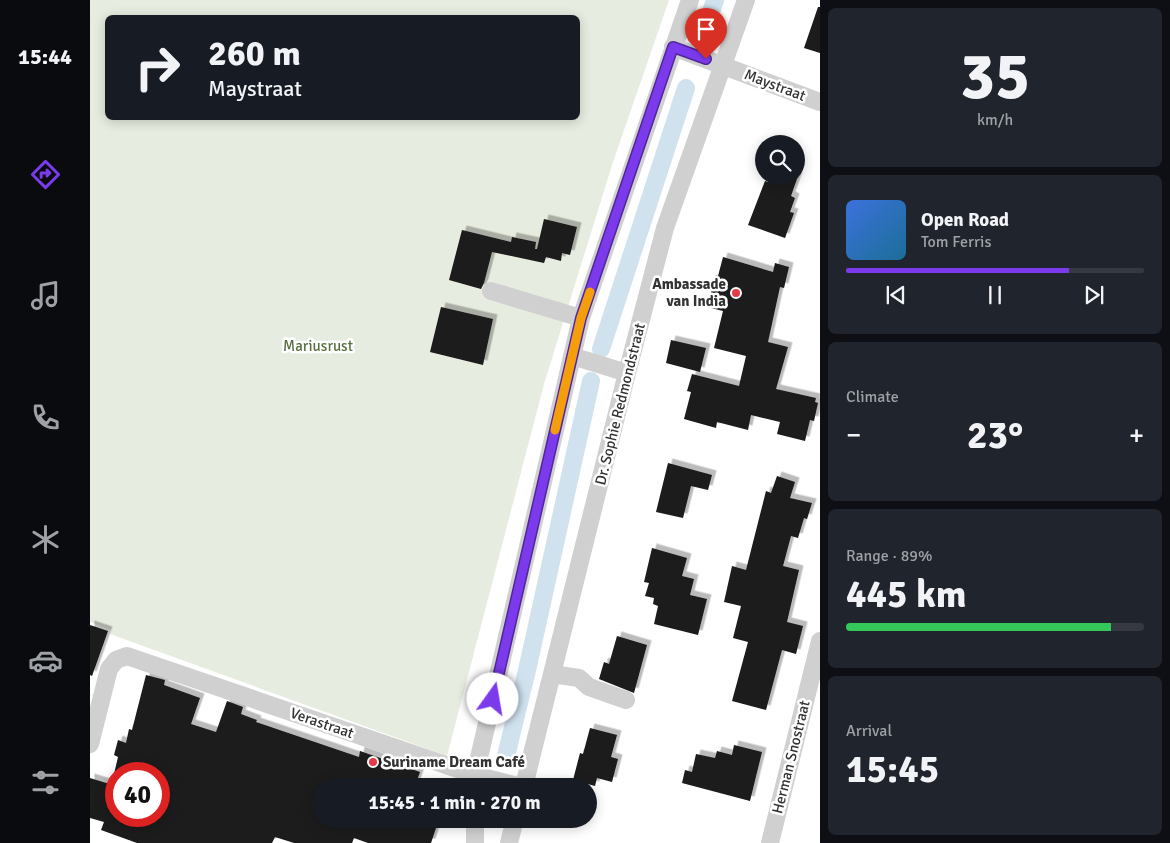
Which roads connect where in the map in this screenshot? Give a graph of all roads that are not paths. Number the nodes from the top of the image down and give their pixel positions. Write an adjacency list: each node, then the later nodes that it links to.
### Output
1 (690, 0): 3 (street)
2 (746, 0): 4 (street, Dr. Sophie Redmondstraat)
3 (673, 47): 4 (street, Maystraat); 7 (street)
4 (723, 65): 5 (street, Maystraat); 9 (street, Dr. Sophie Redmondstraat)
5 (820, 102)
6 (491, 291): 7 (street)
7 (581, 318): 8 (street)
8 (572, 356): 9 (street); 15 (street)
9 (627, 373): 11 (street, Dr. Sophie Redmondstraat)
10 (820, 641): 21 (street, Herman Snostraat)
11 (552, 674): 12 (street); 16 (street, Dr. Sophie Redmondstraat)
12 (626, 700)
13 (90, 744): 14 (street, Verastraat)
14 (467, 778)
15 (476, 778)
16 (526, 778)
17 (475, 828): 19 (street)
18 (513, 828): 20 (street)
19 (475, 843)
20 (509, 843)
21 (770, 843)

